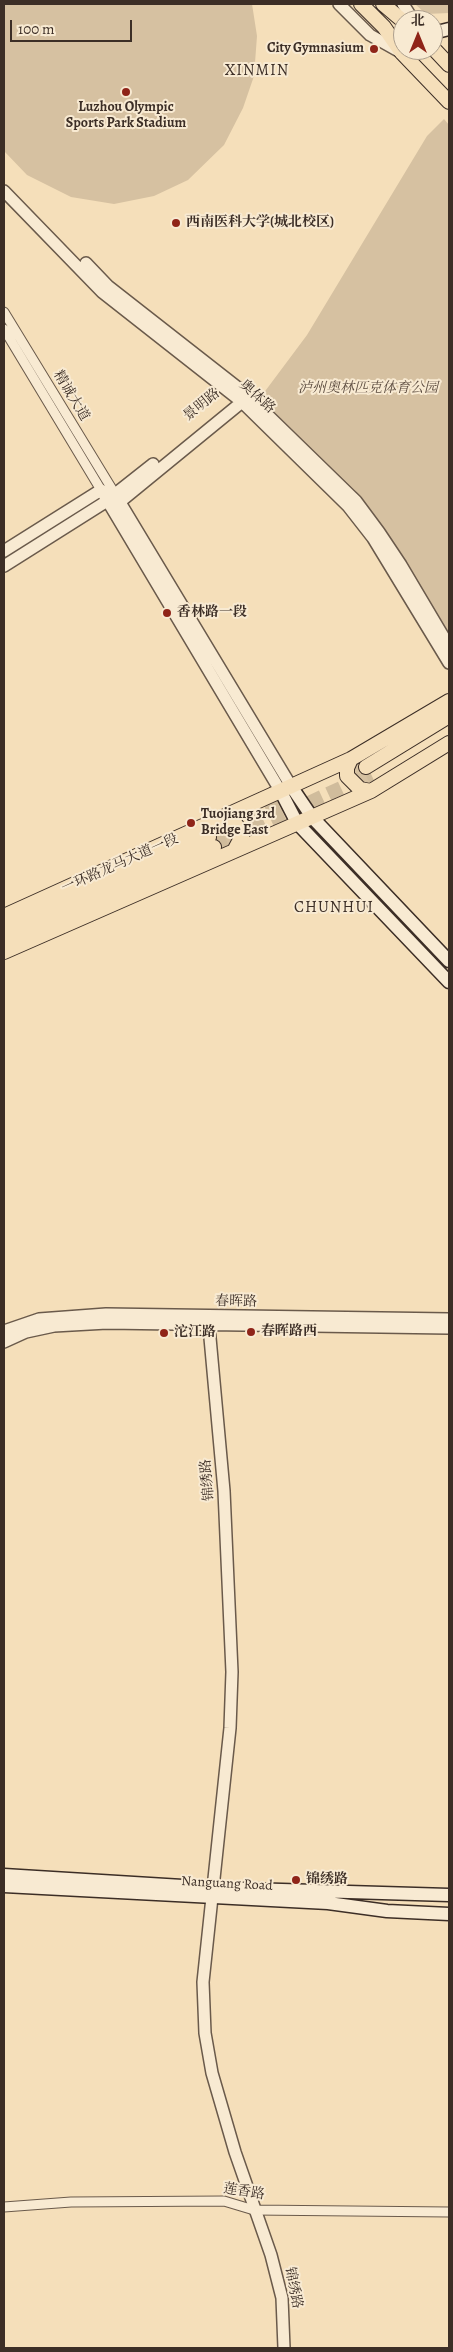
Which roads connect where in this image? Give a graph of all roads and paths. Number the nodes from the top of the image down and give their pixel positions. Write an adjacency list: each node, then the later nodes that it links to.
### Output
1 (338, 4): 4 (street)
2 (361, 4): 3 (highway)
3 (393, 40)
4 (393, 48)
5 (409, 60): 6 (highway)
6 (449, 102)
7 (4, 181): 11 (street, 奥体路)
8 (4, 191): 11 (street, 奥体路)
9 (4, 312): 13 (street, 精诚大道)
10 (4, 329): 12 (street, 精诚大道)
11 (241, 397): 13 (street, 景明路); 16 (street, 奥体路); 17 (street, 奥体路)
12 (101, 490): 13 (street); 14 (street)
13 (114, 499): 15 (street, 景明路); 23 (street)
14 (4, 551)
15 (4, 566)
16 (449, 646)
17 (449, 663)
18 (449, 701): 22 (highway, 一环路龙马大道一段)
19 (449, 716): 20 (highway)
20 (449, 726)
21 (449, 743): 24 (highway)
22 (351, 759): 23 (highway, 一环路龙马大道一段); 24 (highway)
23 (286, 789): 25 (main road); 26 (highway, 一环路龙马大道一段); 27 (main road)
24 (371, 791): 25 (highway)
25 (312, 817): 27 (highway); 33 (main road)
26 (217, 820): 28 (highway); 29 (highway, 一环路龙马大道一段)
27 (297, 823): 28 (highway); 34 (main road)
28 (234, 851): 32 (highway)
29 (4, 916)
30 (4, 929): 31 (highway)
31 (4, 939)
32 (4, 952)
33 (449, 961)
34 (449, 982)
35 (449, 1319): 36 (street, 春晖路)
36 (209, 1320): 37 (street, 春晖路); 38 (street, 春晖路); 43 (street, 锦绣路)
37 (24, 1328): 39 (street); 40 (street)
38 (449, 1328)
39 (4, 1332)
40 (4, 1342)
41 (4, 1875): 43 (main road, Nanguang Road)
42 (4, 1886): 43 (main road, Nanguang Road)
43 (214, 1893): 44 (main road, Nanguang Road); 45 (main road, Nanguang Road); 47 (street, 锦绣路)
44 (449, 1895)
45 (449, 1914)
46 (4, 2207): 47 (street, 莲香路)
47 (254, 2210): 48 (street, 莲香路); 49 (street, 锦绣路)
48 (449, 2212)
49 (284, 2348)

